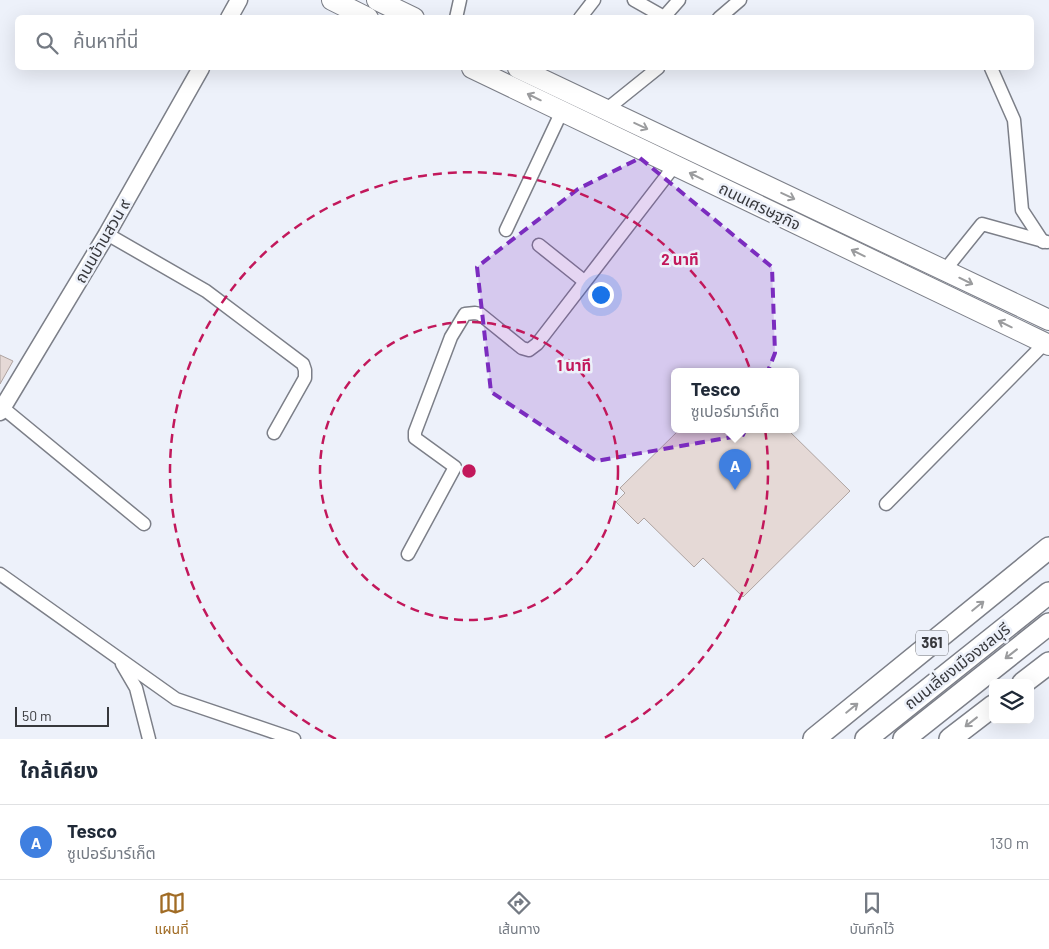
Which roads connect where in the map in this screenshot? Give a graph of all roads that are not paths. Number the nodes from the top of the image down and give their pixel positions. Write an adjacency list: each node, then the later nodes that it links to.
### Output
1 (239, 0): 9 (street)
2 (332, 0): 10 (main road)
3 (377, 0): 11 (main road)
4 (460, 0): 12 (street)
5 (594, 0): 13 (street)
6 (634, 0): 14 (street)
7 (680, 0): 15 (street)
8 (740, 0): 16 (street)
9 (231, 15)
10 (362, 15)
11 (408, 15)
12 (457, 15)
13 (582, 15)
14 (660, 15)
15 (666, 15)
16 (722, 15)
17 (200, 70): 29 (street, ถนนบ้านสวน ๙)
18 (476, 70): 24 (main road, ถนนเศรษฐกิจ, one-way to 18)
19 (528, 70): 22 (main road, ถนนเศรษฐกิจ)
20 (656, 70): 23 (street)
21 (992, 70): 30 (street)
22 (543, 73): 23 (main road, ถนนเศรษฐกิจ)
23 (607, 109): 26 (main road, ถนนเศรษฐกิจ, one-way to 26)
24 (562, 111): 25 (main road, ถนนเศรษฐกิจ); 28 (street)
25 (675, 165): 27 (main road, ถนนเศรษฐกิจ, one-way to 25); 33 (street)
26 (818, 210): 27 (main road); 32 (main road, ถนนเศรษฐกิจ)
27 (808, 229): 35 (main road, ถนนเศรษฐกิจ, one-way to 27)
28 (506, 230)
29 (107, 234): 36 (street, ถนนบ้านสวน ๙); 37 (street)
30 (1046, 242): 32 (street)
31 (539, 245): 33 (street)
32 (945, 270): 34 (main road, ถนนเศรษฐกิจ, one-way to 34)
33 (584, 281): 41 (street)
34 (1049, 320)
35 (1047, 344): 38 (street)
36 (1, 410): 39 (street)
37 (274, 433)
38 (886, 504)
39 (144, 524)
40 (1049, 548): 51 (highway, ถนนเลี่ยงเมืองชลบุรี / 361, one-way to 40)
41 (408, 554)
42 (0, 574): 45 (street)
43 (1049, 593): 52 (highway, ถนนเลี่ยงเมืองชลบุรี / 361)
44 (1049, 624): 53 (highway, ถนนเลี่ยงเมืองชลบุรี, one-way to 53)
45 (120, 660): 49 (street); 50 (street)
46 (1049, 663): 47 (highway)
47 (1028, 679)
48 (989, 709): 54 (highway, one-way to 54)
49 (149, 739)
50 (294, 739)
51 (814, 739)
52 (866, 739)
53 (904, 739)
54 (950, 739)

